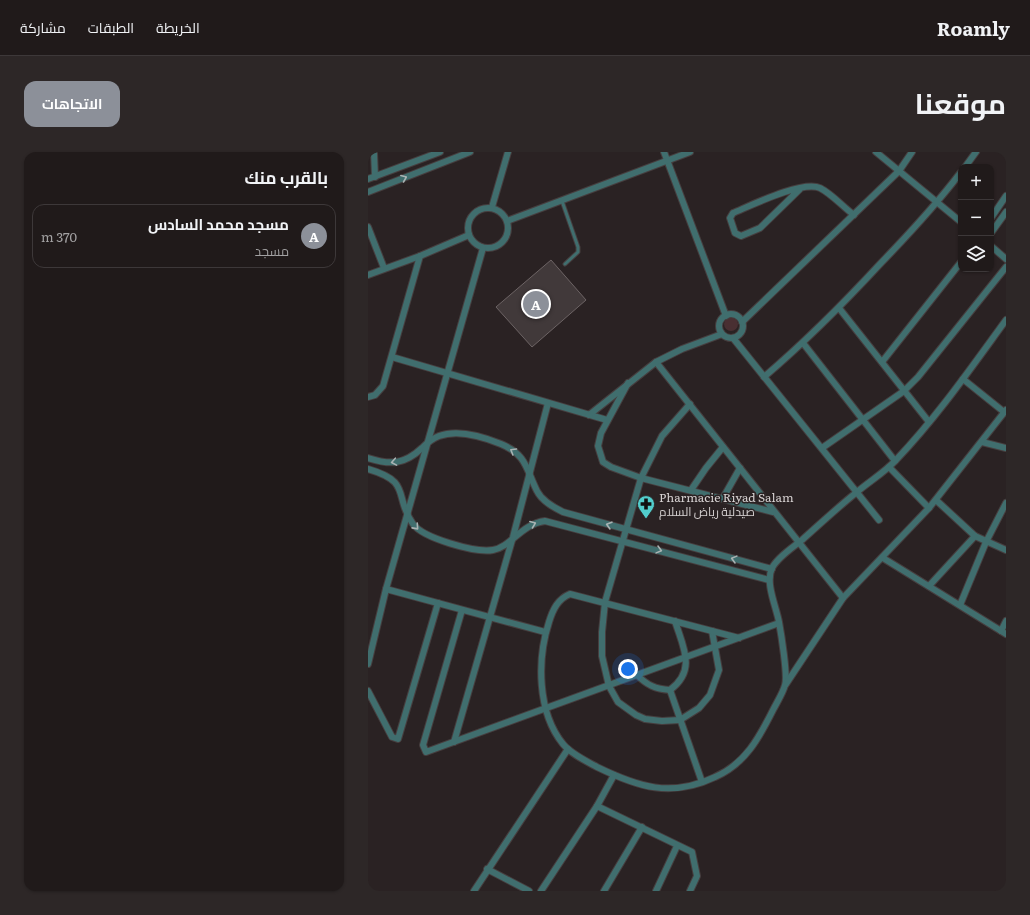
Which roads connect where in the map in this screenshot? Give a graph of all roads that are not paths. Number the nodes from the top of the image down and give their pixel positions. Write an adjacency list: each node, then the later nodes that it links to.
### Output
1 (374, 152): 15 (street)
2 (440, 152): 10 (street)
3 (470, 152): 18 (street, one-way to 3)
4 (508, 152): 22 (street)
5 (664, 152): 11 (street)
6 (690, 152): 11 (street)
7 (876, 152): 13 (street)
8 (912, 152): 13 (street)
9 (976, 152): 12 (street)
10 (427, 154): 15 (street)
11 (667, 161): 20 (street); 41 (street)
12 (967, 164)
13 (899, 171): 21 (street); 25 (street)
14 (958, 176): 21 (street)
15 (375, 177): 16 (street)
16 (368, 179)
17 (800, 189): 17 (street); 25 (street)
18 (368, 192)
19 (1006, 197): 24 (street)
20 (562, 201): 27 (street); 35 (lane)
21 (938, 204): 26 (street); 40 (street)
22 (492, 208): 27 (street); 30 (street)
23 (1006, 212): 29 (street)
24 (994, 214)
25 (854, 215): 43 (street)
26 (958, 220)
27 (507, 221): 31 (street)
28 (368, 227): 38 (street)
29 (994, 229)
30 (469, 235): 31 (street); 33 (street)
31 (483, 248): 50 (street)
32 (994, 249): 34 (street)
33 (420, 256): 38 (street); 47 (street)
34 (1006, 259)
35 (564, 264)
36 (958, 266): 49 (street)
37 (1006, 267): 54 (street)
38 (384, 268): 39 (street)
39 (368, 275)
40 (839, 308): 46 (street); 49 (street)
41 (726, 316): 43 (street); 44 (street)
42 (1006, 320): 52 (street)
43 (742, 322): 45 (street)
44 (722, 334): 45 (street); 48 (street)
45 (733, 338): 51 (street)
46 (803, 343): 51 (street); 61 (street)
47 (392, 357): 50 (street); 55 (street)
48 (656, 362): 53 (street); 57 (street)
49 (882, 362): 54 (street)
50 (447, 373): 56 (street); 63 (street)
51 (764, 377): 66 (street)
52 (963, 379): 58 (street); 62 (street)
53 (628, 383): 59 (street); 60 (street)
54 (904, 391): 61 (street); 62 (street)
55 (368, 397)
56 (548, 403): 59 (street); 73 (street)
57 (690, 404): 65 (street); 74 (street)
58 (1005, 411): 64 (street)
59 (589, 415): 60 (street)
60 (607, 420): 74 (street)
61 (864, 420): 66 (street); 69 (street)
62 (929, 422): 69 (street)
63 (429, 441): 68 (street, one-way to 68); 73 (street, one-way to 63); 82 (street)
64 (982, 442): 67 (street); 78 (street)
65 (723, 447): 71 (street); 75 (street)
66 (822, 448): 76 (street)
67 (1006, 448)
68 (368, 458)
69 (895, 461): 70 (street)
70 (889, 467): 76 (street); 80 (street)
71 (740, 468): 77 (street); 81 (street)
72 (368, 469): 82 (street)
73 (531, 473): 84 (street, one-way to 73); 86 (street)
74 (641, 478): 75 (street); 84 (street)
75 (691, 490): 77 (street)
76 (857, 492): 83 (street); 88 (street)
77 (723, 498): 81 (street)
78 (936, 500): 80 (street); 85 (street)
79 (1006, 503): 89 (street)
80 (930, 508): 91 (street)
81 (773, 512): 88 (street)
82 (408, 513): 86 (street, one-way to 86); 95 (street)
83 (879, 520)
84 (626, 530): 87 (street); 92 (street, one-way to 84)
85 (974, 536): 89 (street); 94 (street)
86 (513, 537): 87 (street, one-way to 87); 101 (street)
87 (622, 540): 93 (street, one-way to 93); 97 (street)
88 (798, 542): 92 (street); 96 (street)
89 (986, 542): 90 (street); 99 (street)
90 (1006, 550)
91 (883, 558): 94 (street); 96 (street)
92 (772, 569): 93 (street)
93 (769, 580): 104 (street)
94 (929, 586): 99 (street)
95 (386, 589): 98 (street); 111 (street)
96 (844, 598): 113 (street)
97 (605, 602): 102 (street); 106 (street); 114 (street)
98 (438, 603): 100 (street); 116 (street)
99 (960, 605): 107 (street)
100 (462, 610): 101 (street); 119 (street)
101 (491, 618): 106 (street); 119 (street)
102 (675, 621): 105 (street); 110 (street)
103 (1006, 621): 107 (street)
104 (779, 623): 108 (street); 113 (street)
105 (712, 631): 108 (street); 109 (street)
106 (545, 632): 117 (street)
107 (1004, 633)
108 (739, 638): 109 (street)
109 (716, 646): 110 (street); 118 (street)
110 (686, 657): 112 (street); 115 (street)
111 (368, 664)
112 (637, 675): 114 (street); 115 (street)
113 (786, 684): 122 (street)
114 (609, 686): 117 (street); 118 (street)
115 (670, 690): 118 (street)
116 (368, 691)
117 (546, 708): 119 (street); 120 (street)
118 (680, 720): 122 (street)
119 (454, 742)
120 (568, 749): 121 (street); 126 (street)
121 (614, 775): 122 (street); 123 (street)
122 (702, 782)
123 (597, 806): 124 (street); 129 (street)
124 (642, 827): 125 (street); 130 (street)
125 (677, 846): 131 (street); 132 (street)
126 (487, 869): 127 (street); 128 (street)
127 (474, 891)
128 (529, 891)
129 (541, 891)
130 (604, 891)
131 (656, 891)
132 (690, 891)

